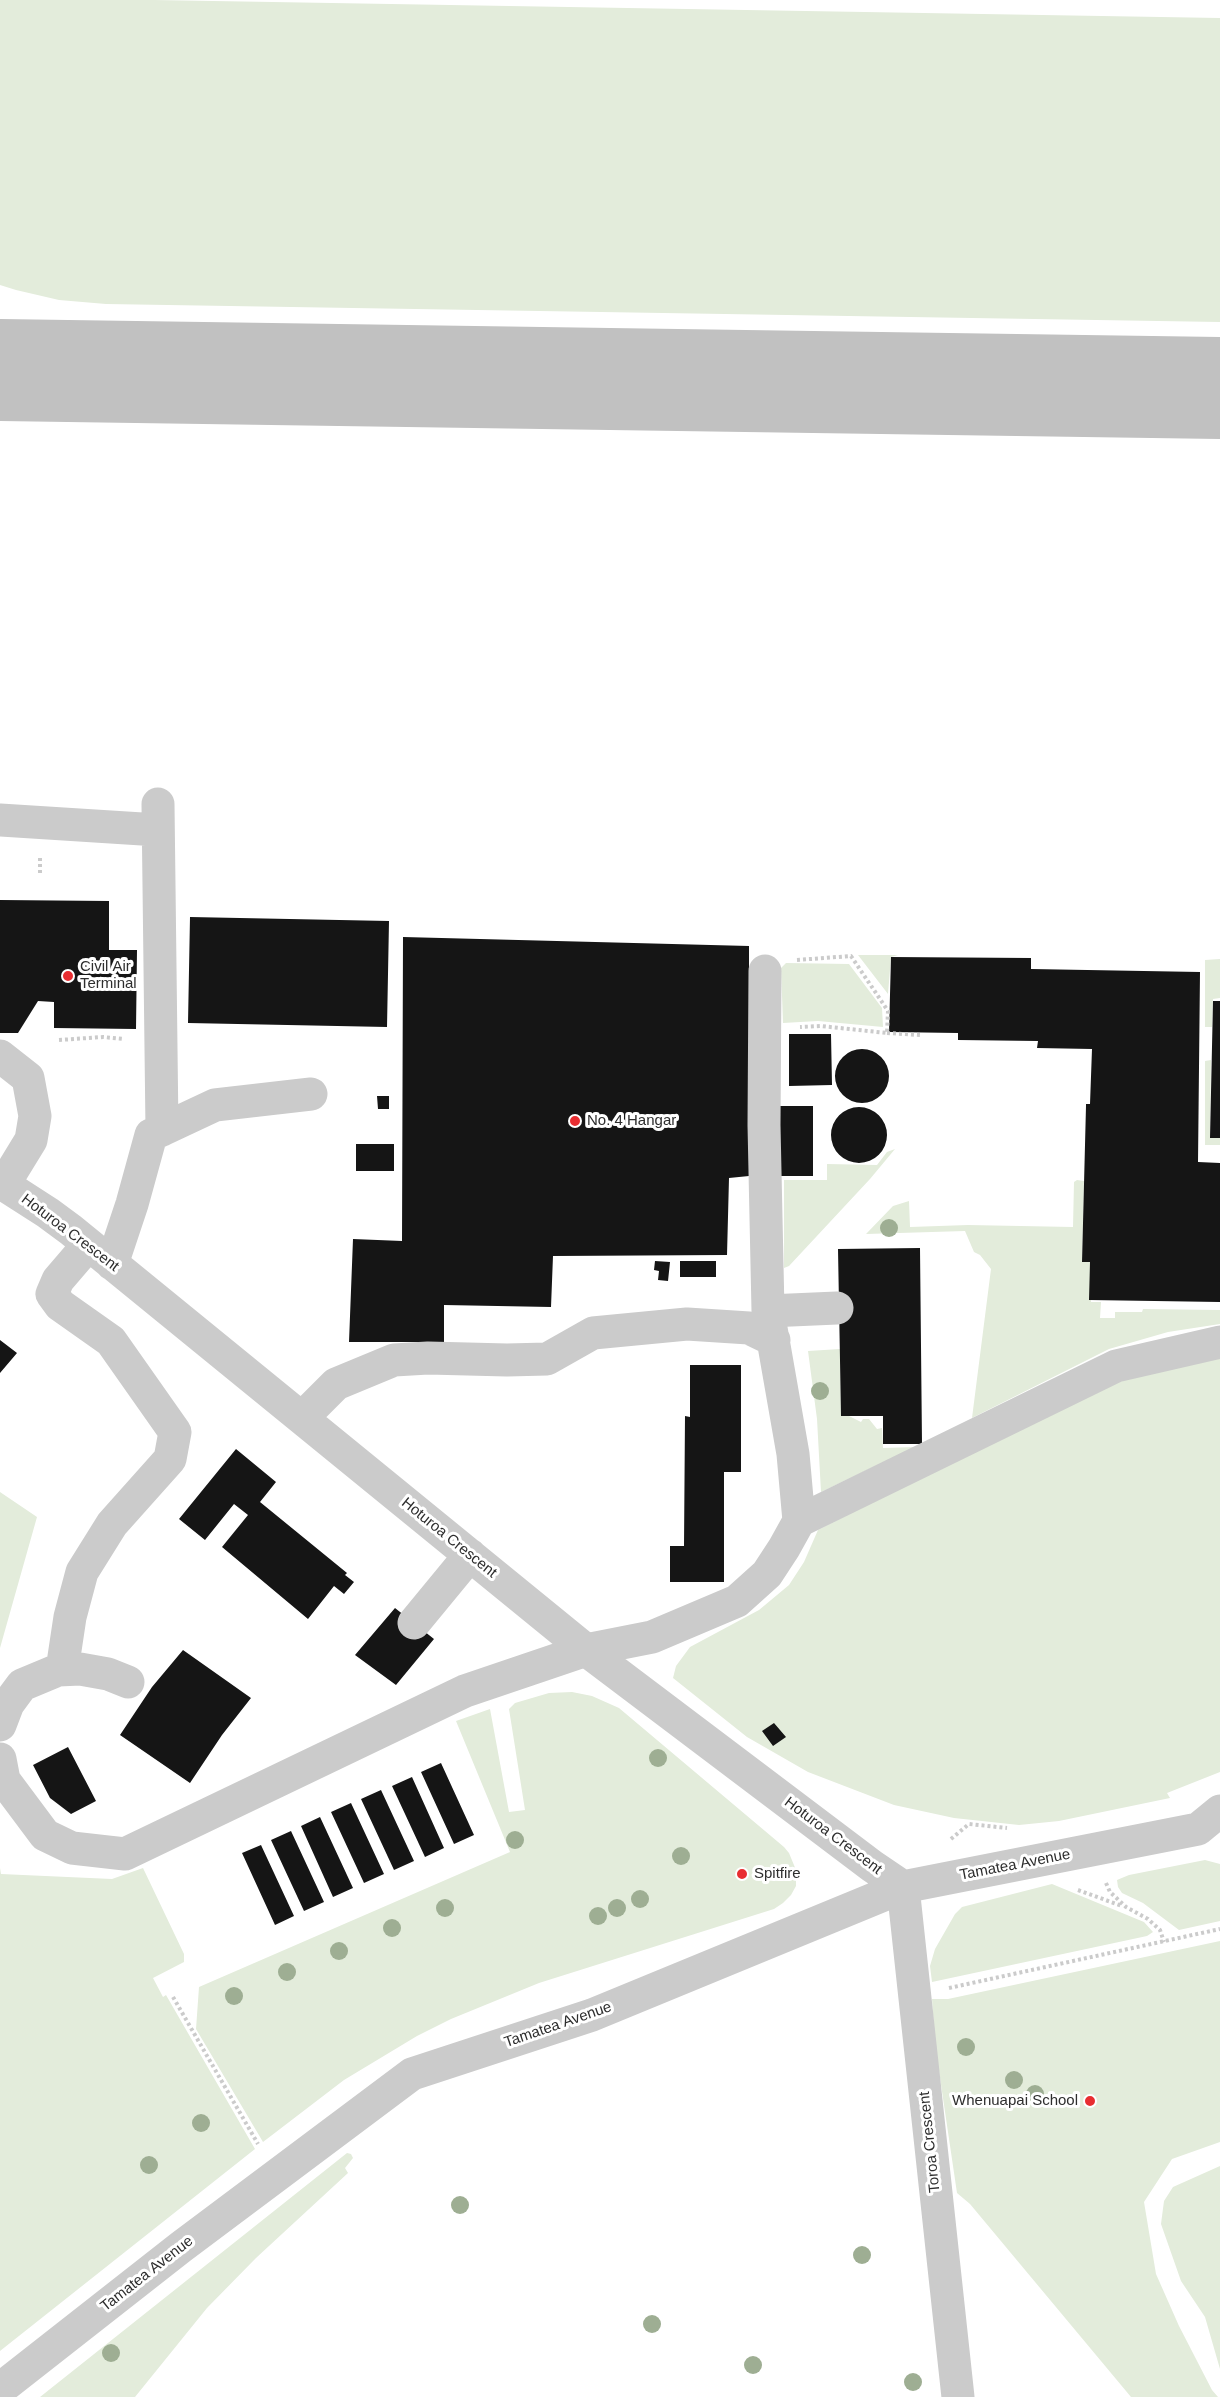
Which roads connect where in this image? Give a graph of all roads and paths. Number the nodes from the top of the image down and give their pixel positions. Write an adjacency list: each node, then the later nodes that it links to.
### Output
1 (0, 820): 10 (street)
2 (777, 966): 4 (path); 14 (street)
3 (793, 1028): 4 (path)
4 (887, 1033): 5 (path)
5 (920, 1035)
6 (59, 1040): 7 (path)
7 (134, 1041)
8 (0, 1056): 11 (street)
9 (311, 1094): 10 (street)
10 (162, 1130): 12 (street)
11 (2, 1183): 12 (street, Hoturoa Crescent)
12 (100, 1254): 16 (street, Hoturoa Crescent); 21 (street)
13 (837, 1308): 14 (street)
14 (771, 1325): 16 (street); 17 (street)
15 (1220, 1342): 17 (street)
16 (302, 1418): 18 (street, Hoturoa Crescent)
17 (799, 1521): 20 (street)
18 (470, 1555): 19 (street); 20 (street, Hoturoa Crescent)
19 (414, 1623)
20 (586, 1650): 24 (street); 27 (street, Hoturoa Crescent)
21 (62, 1670): 22 (street); 23 (street)
22 (128, 1682)
23 (0, 1725)
24 (0, 1759)
25 (1213, 1825): 27 (street, Tamatea Avenue)
26 (1104, 1877): 29 (path)
27 (903, 1887): 33 (street, Tamatea Avenue); 34 (street, Toroa Crescent)
28 (1220, 1929): 29 (path)
29 (1164, 1942): 30 (path)
30 (940, 1990)
31 (173, 1997): 32 (path)
32 (261, 2150)
33 (0, 2389)
34 (958, 2397)

